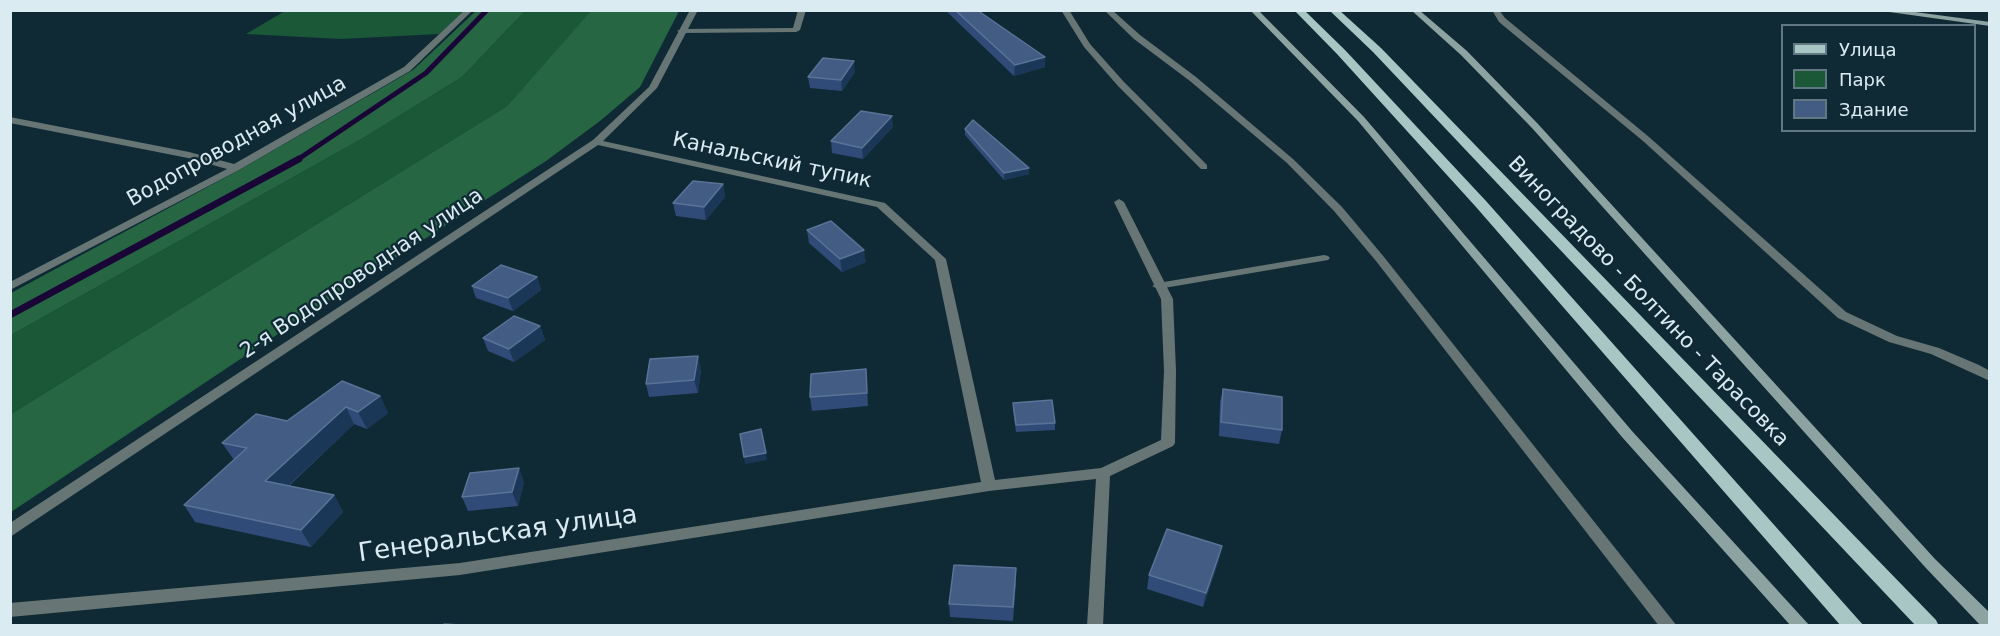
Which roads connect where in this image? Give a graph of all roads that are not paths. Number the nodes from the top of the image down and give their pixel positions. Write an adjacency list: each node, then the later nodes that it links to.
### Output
1 (470, 10): 17 (street, Водопроводная улица)
2 (694, 10): 13 (street, 2-я Водопроводная улица)
3 (802, 10): 13 (street)
4 (1065, 10): 16 (street)
5 (1107, 10): 29 (street)
6 (1253, 10): 30 (street)
7 (1298, 10): 31 (main road)
8 (1333, 10): 32 (main road, Виноградово - Болтино - Тарасовка)
9 (1414, 10): 27 (street)
10 (1495, 10): 22 (street)
11 (1878, 10): 12 (street)
12 (1989, 24)
13 (681, 32): 15 (street, 2-я Водопроводная улица)
14 (10, 120): 17 (street)
15 (596, 142): 24 (street, Канальский тупик); 25 (street, 2-я Водопроводная улица)
16 (1204, 167)
17 (236, 168): 21 (street, Водопроводная улица)
18 (1119, 202): 20 (street)
19 (1324, 258): 20 (street)
20 (1158, 286): 23 (street, Генеральская улица)
21 (10, 287)
22 (1989, 377)
23 (1103, 473): 24 (street, Генеральская улица); 28 (street)
24 (989, 486): 26 (street, Генеральская улица)
25 (10, 531)
26 (10, 610)
27 (1989, 624)
28 (1095, 626)
29 (1669, 626)
30 (1802, 626)
31 (1854, 626)
32 (1929, 626)

